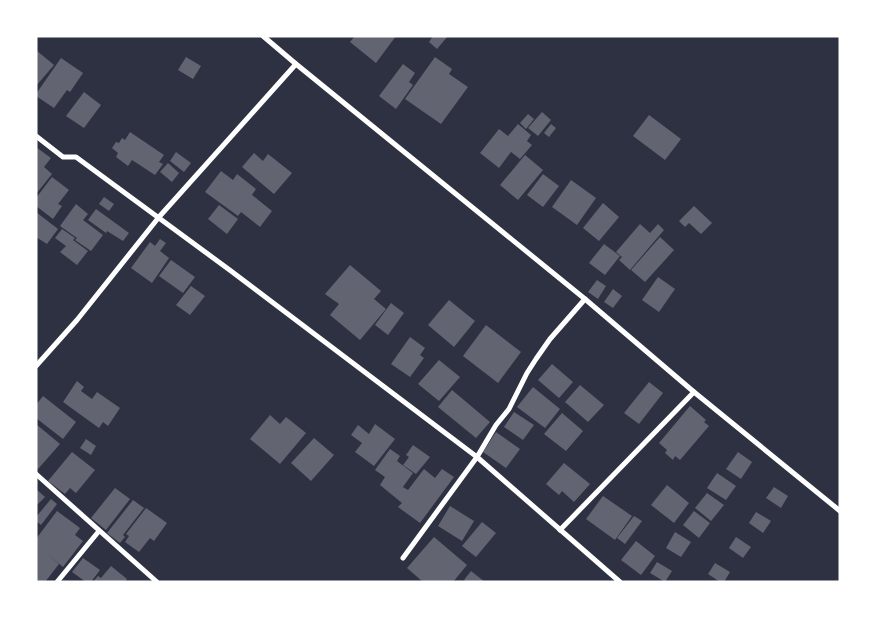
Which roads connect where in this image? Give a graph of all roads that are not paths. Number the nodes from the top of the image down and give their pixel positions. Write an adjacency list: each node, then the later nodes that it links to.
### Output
1 (263, 36): 2 (street)
2 (296, 64): 4 (street); 5 (street)
3 (36, 136): 4 (street)
4 (159, 217): 6 (street); 8 (street)
5 (585, 299): 7 (street); 8 (street)
6 (36, 366)
7 (694, 392): 10 (street); 11 (street)
8 (477, 457): 11 (street); 13 (street)
9 (36, 474): 12 (street)
10 (840, 511)
11 (560, 530): 16 (street)
12 (99, 531): 14 (street); 15 (street)
13 (403, 558)
14 (57, 582)
15 (157, 582)
16 (620, 582)

